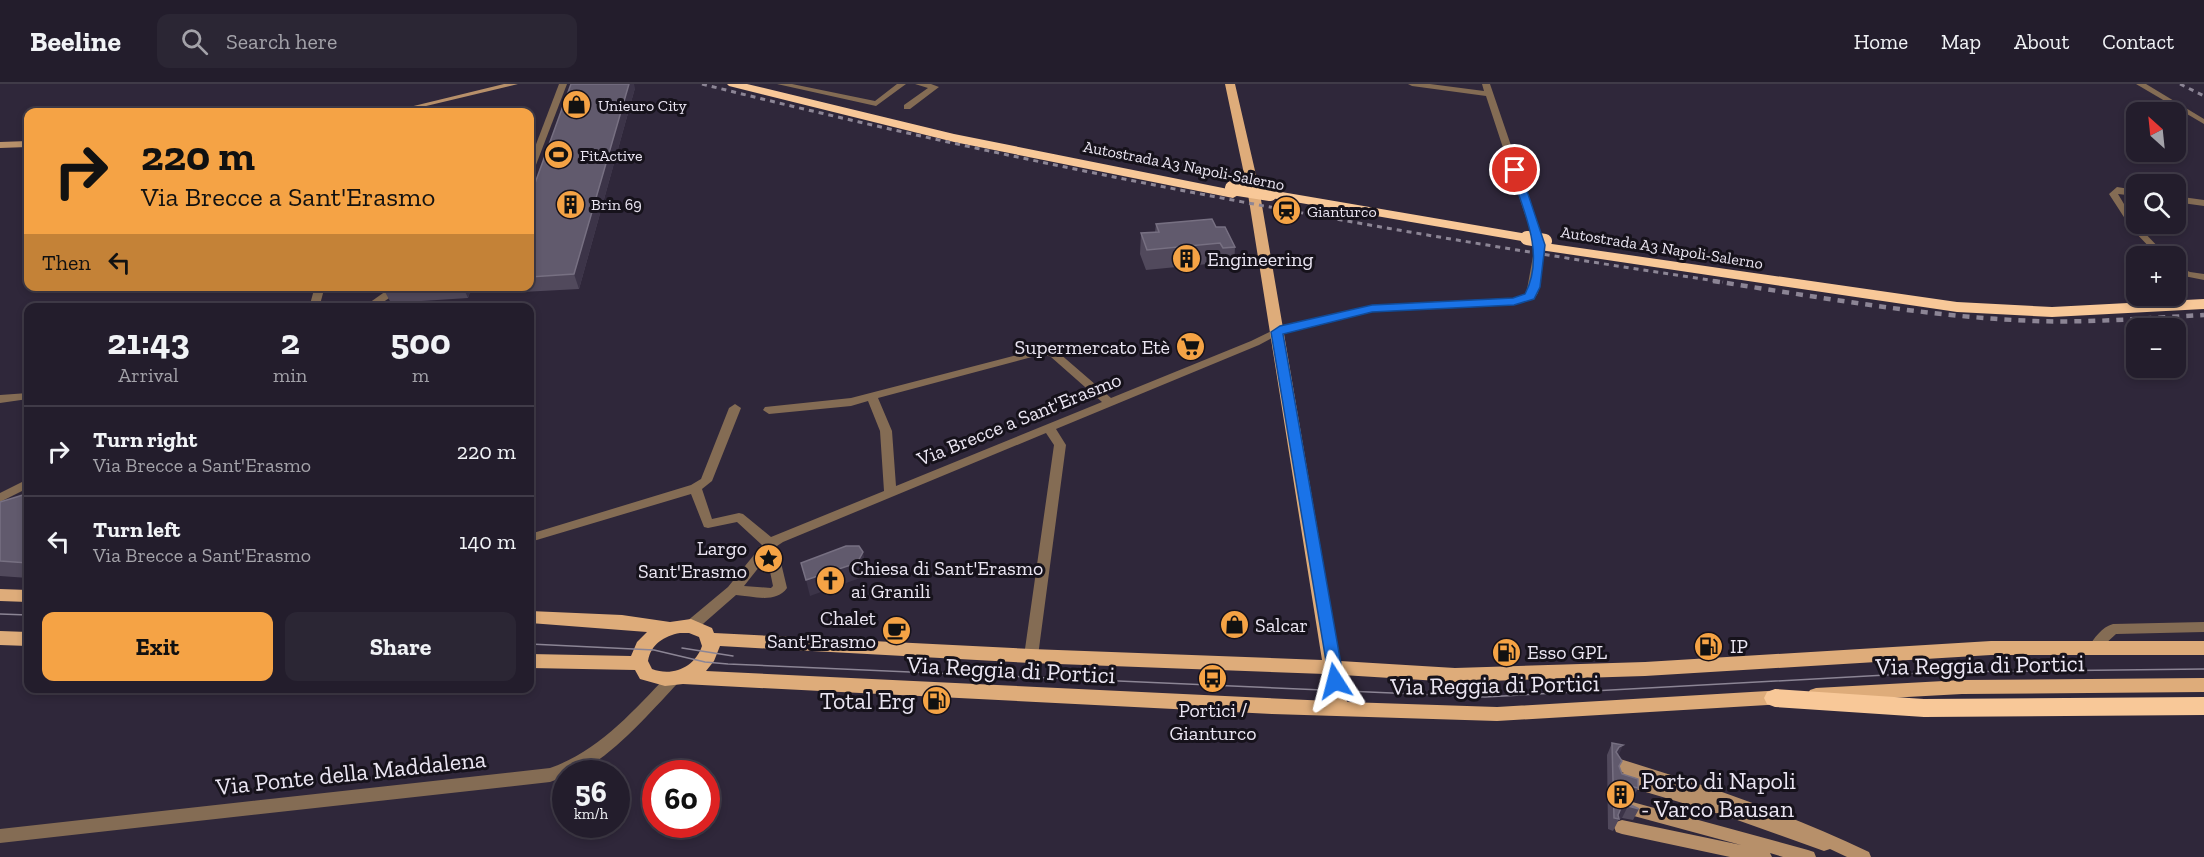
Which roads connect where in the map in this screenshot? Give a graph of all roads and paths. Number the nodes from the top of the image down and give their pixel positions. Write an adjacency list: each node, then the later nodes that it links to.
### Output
1 (514, 84): 15 (main road)
2 (563, 84): 20 (street)
3 (733, 84): 21 (highway, Autostrada A3 Napoli-Salerno)
4 (752, 84): 21 (highway, Autostrada A3 Napoli-Salerno)
5 (781, 84): 6 (street)
6 (902, 84)
7 (919, 84): 12 (street)
8 (1230, 84): 35 (main road)
9 (1412, 84): 13 (street)
10 (2140, 84): 17 (street)
11 (2150, 84): 16 (street)
12 (937, 86): 14 (street)
13 (1487, 89): 35 (street, Via Brecce a Sant'Erasmo)
14 (907, 107)
15 (410, 108)
16 (2204, 116)
17 (2204, 122)
18 (24, 144): 19 (main road)
19 (0, 146)
20 (534, 160)
21 (1233, 190): 27 (highway, Autostrada A3 Napoli-Salerno)
22 (2126, 191): 25 (street)
23 (2186, 201): 24 (street)
24 (2204, 203)
25 (2126, 214)
26 (2142, 234): 28 (street)
27 (1545, 244): 32 (highway, Autostrada A3 Napoli-Salerno); 34 (highway, Autostrada A3 Napoli-Salerno)
28 (2153, 246)
29 (2186, 274): 30 (street)
30 (2204, 277)
31 (393, 291): 33 (street)
32 (2204, 297)
33 (374, 303)
34 (2204, 304)
35 (1276, 332): 39 (street, Via Brecce a Sant'Erasmo); 64 (main road)
36 (24, 396): 38 (street)
37 (871, 396): 39 (street); 41 (street); 45 (street)
38 (0, 399)
39 (1110, 403): 42 (street, Via Brecce a Sant'Erasmo)
40 (735, 408): 44 (street)
41 (769, 410)
42 (1050, 428): 45 (street, Via Brecce a Sant'Erasmo); 61 (street)
43 (24, 485): 46 (street)
44 (695, 488): 47 (street); 48 (street)
45 (890, 493): 48 (street, Via Brecce a Sant'Erasmo)
46 (0, 498)
47 (534, 537)
48 (770, 544): 49 (street); 49 (street)
49 (733, 590): 53 (street)
50 (0, 595): 51 (main road)
51 (24, 596)
52 (534, 617): 55 (main road)
53 (692, 626): 55 (main road); 58 (main road)
54 (2204, 627): 59 (street)
55 (667, 628): 63 (main road)
56 (0, 638): 57 (main road)
57 (24, 639)
58 (710, 639): 61 (main road, Via Reggia di Portici); 65 (main road)
59 (2096, 648): 60 (main road, Via Reggia di Portici); 64 (main road, Via Reggia di Portici)
60 (2204, 648)
61 (1030, 656): 64 (main road, Via Reggia di Portici)
62 (534, 661): 63 (main road)
63 (639, 663): 65 (main road)
64 (1334, 669): 69 (main road)
65 (678, 678): 69 (main road, Via Reggia di Portici); 74 (street, Via Ponte della Maddalena)
66 (2204, 685): 67 (main road, Via Reggia di Portici)
67 (1775, 698): 68 (highway); 69 (main road, Via Reggia di Portici)
68 (2204, 706)
69 (1339, 708)
70 (1713, 805): 73 (main road); 75 (main road); 75 (main road)
71 (1625, 807): 73 (main road)
72 (1622, 827): 76 (main road)
73 (1705, 827): 77 (main road)
74 (0, 836)
75 (1860, 856)
76 (1764, 857)
77 (1808, 857)

